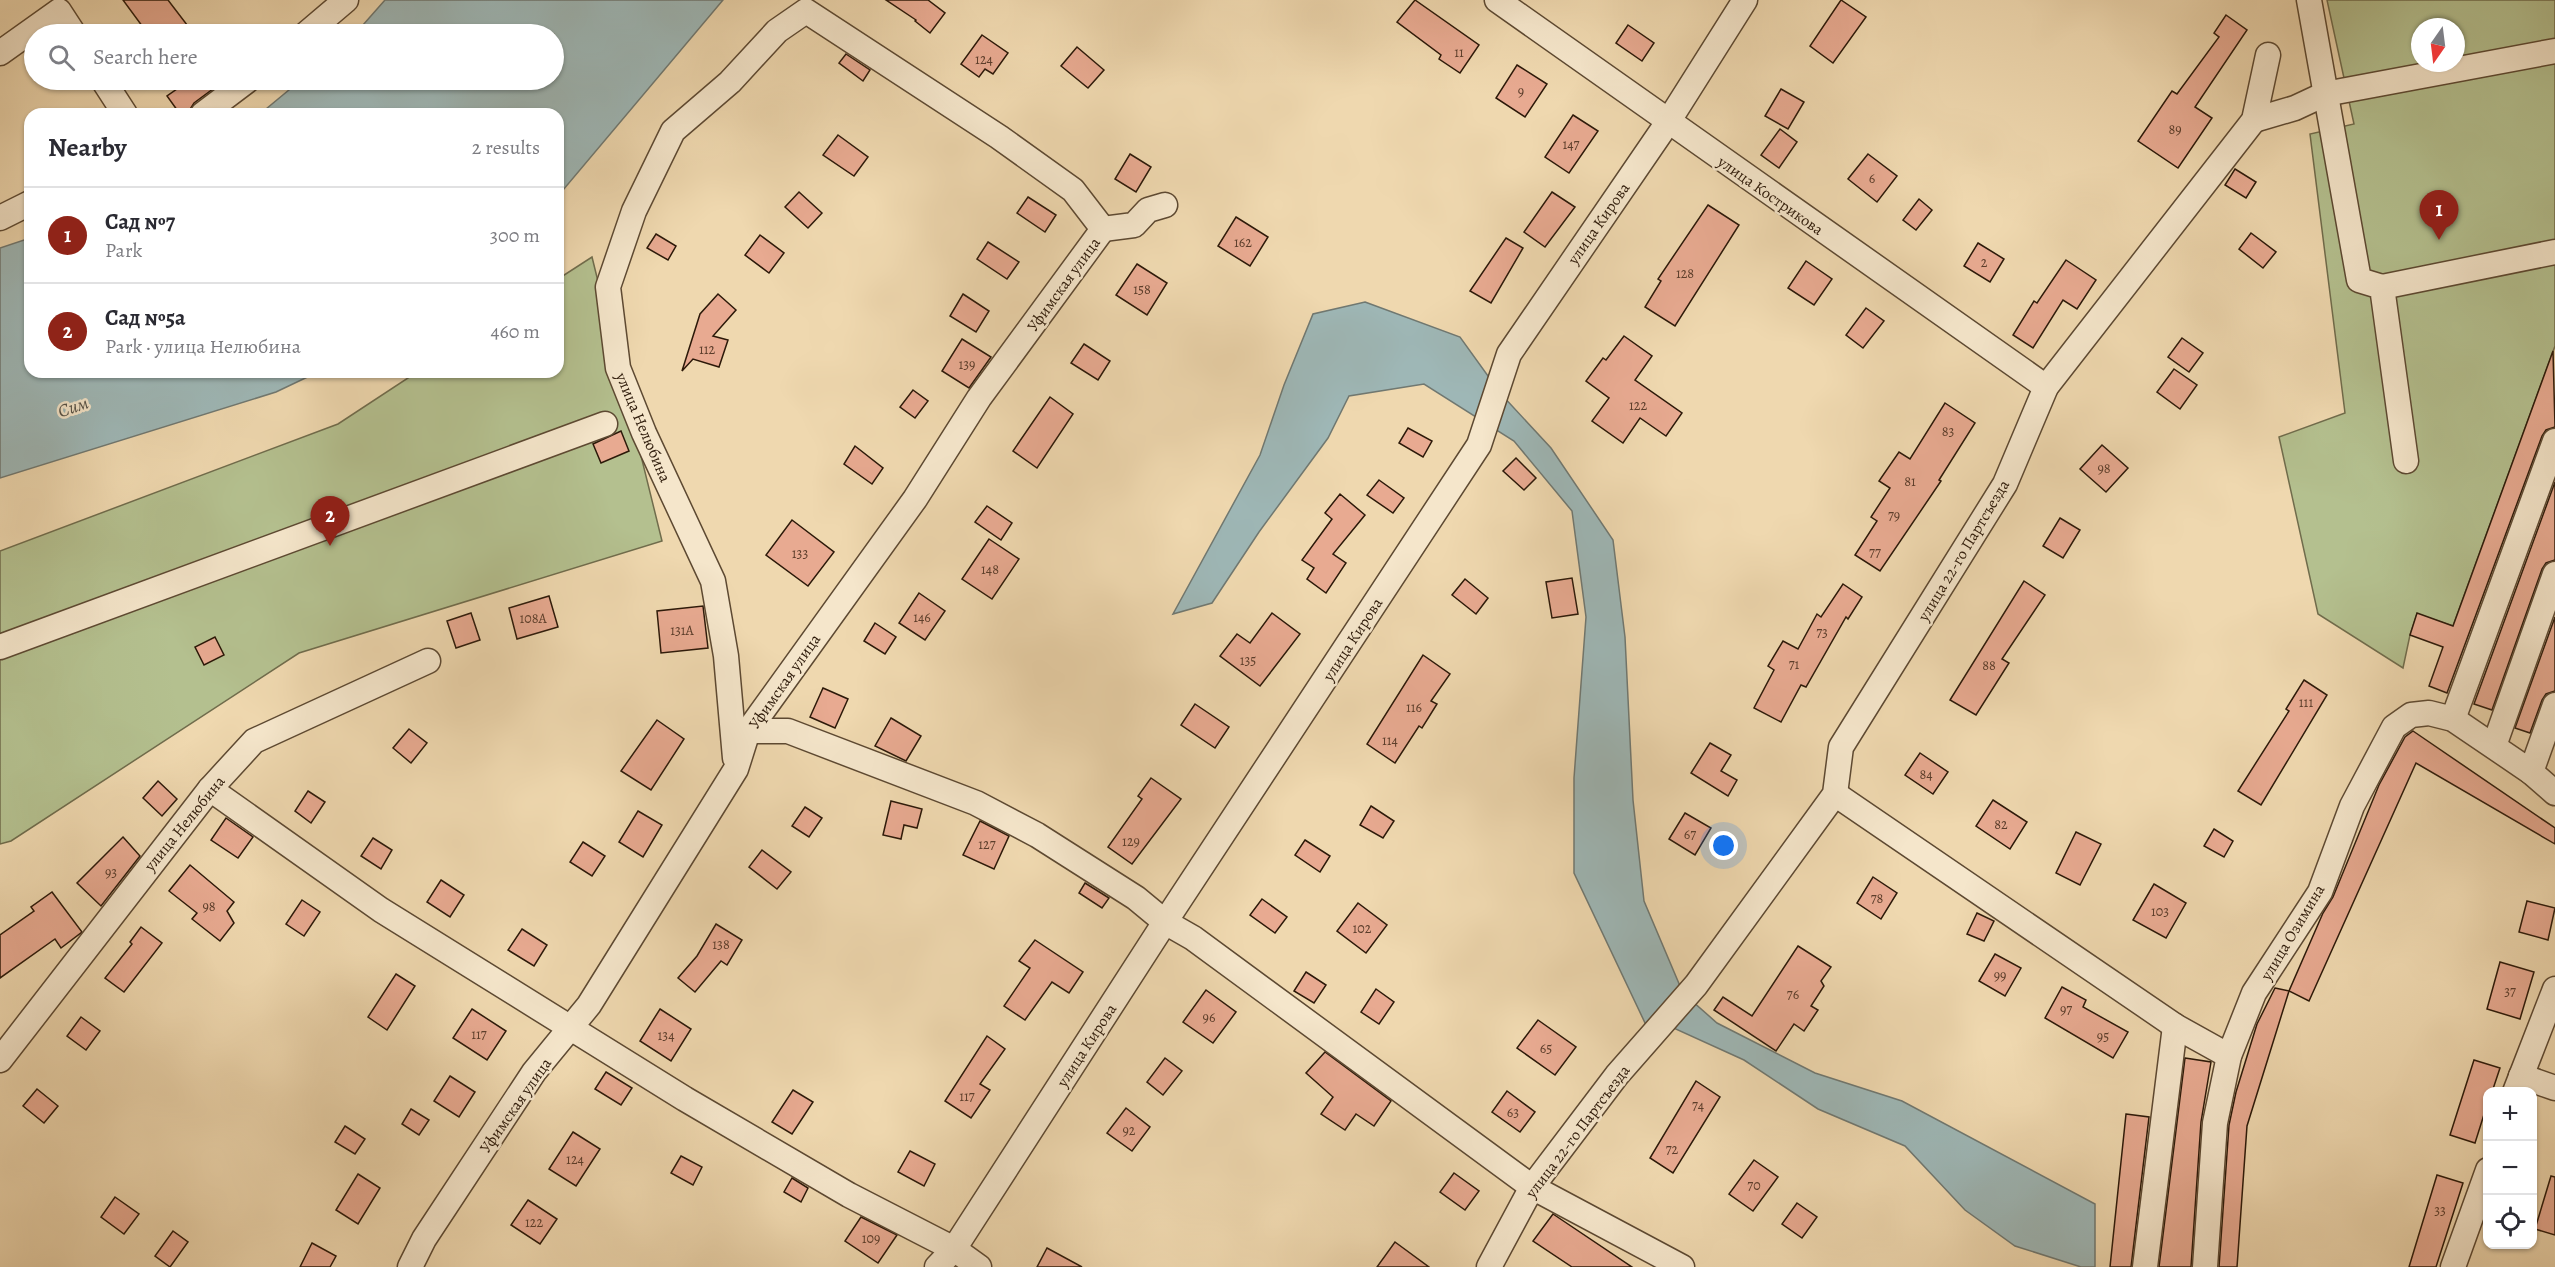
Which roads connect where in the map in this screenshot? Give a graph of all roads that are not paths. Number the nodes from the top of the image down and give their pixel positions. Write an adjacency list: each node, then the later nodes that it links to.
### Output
1 (346, 0): 8 (street)
2 (1497, 0): 19 (street, улица Кострикова)
3 (1745, 0): 19 (street, улица Кирова)
4 (2309, 0): 15 (street)
5 (65, 6): 6 (street); 7 (street)
6 (40, 24)
7 (71, 24)
8 (318, 24)
9 (24, 36): 11 (street)
10 (2555, 51): 15 (street)
11 (0, 53)
12 (2268, 55): 18 (street, улица 22-го Партсъезда)
13 (109, 90): 16 (street)
14 (235, 90): 17 (street)
15 (2325, 94): 18 (street); 25 (street)
16 (121, 108)
17 (211, 108)
18 (2253, 120): 26 (street, улица 22-го Партсъезда)
19 (1668, 122): 26 (street, улица Кострикова); 42 (street, улица Кирова)
20 (1165, 205): 23 (street)
21 (24, 207): 22 (street)
22 (0, 218)
23 (1103, 230): 35 (street, Уфимская улица); 37 (street, улица Нелюбина)
24 (2555, 252): 25 (street)
25 (2382, 288): 29 (street)
26 (2046, 387): 41 (street, улица 22-го Партсъезда)
27 (605, 424): 31 (street)
28 (2555, 441): 34 (street)
29 (2406, 461)
30 (2555, 574): 36 (street)
31 (0, 647)
32 (428, 661): 39 (street, улица Нелюбина)
33 (2555, 705): 38 (street)
34 (2452, 719): 36 (street, улица Озимина); 46 (street, улица Озимина)
35 (748, 731): 37 (street, Уфимская улица); 42 (street)
36 (2494, 746): 38 (street, улица Озимина)
37 (736, 769): 45 (street, Уфимская улица)
38 (2531, 772): 40 (street, улица Озимина)
39 (210, 789): 45 (street); 47 (street, улица Нелюбина)
40 (2555, 793)
41 (1835, 794): 44 (street); 51 (street, улица 22-го Партсъезда)
42 (1165, 922): 51 (street); 52 (street, улица Кирова)
43 (2555, 989): 48 (street)
44 (2175, 1026): 46 (street); 58 (street)
45 (572, 1027): 52 (street); 53 (street, Уфимская улица)
46 (2229, 1056): 59 (street, улица Озимина)
47 (0, 1060)
48 (2518, 1084): 49 (street)
49 (2555, 1088)
50 (2483, 1181): 60 (street)
51 (1532, 1187): 56 (street, улица 22-го Партсъезда); 57 (street)
52 (954, 1250): 54 (street, улица Кирова); 55 (street)
53 (410, 1267)
54 (937, 1267)
55 (980, 1267)
56 (1489, 1267)
57 (1682, 1267)
58 (2145, 1267)
59 (2205, 1267)
60 (2453, 1267)

